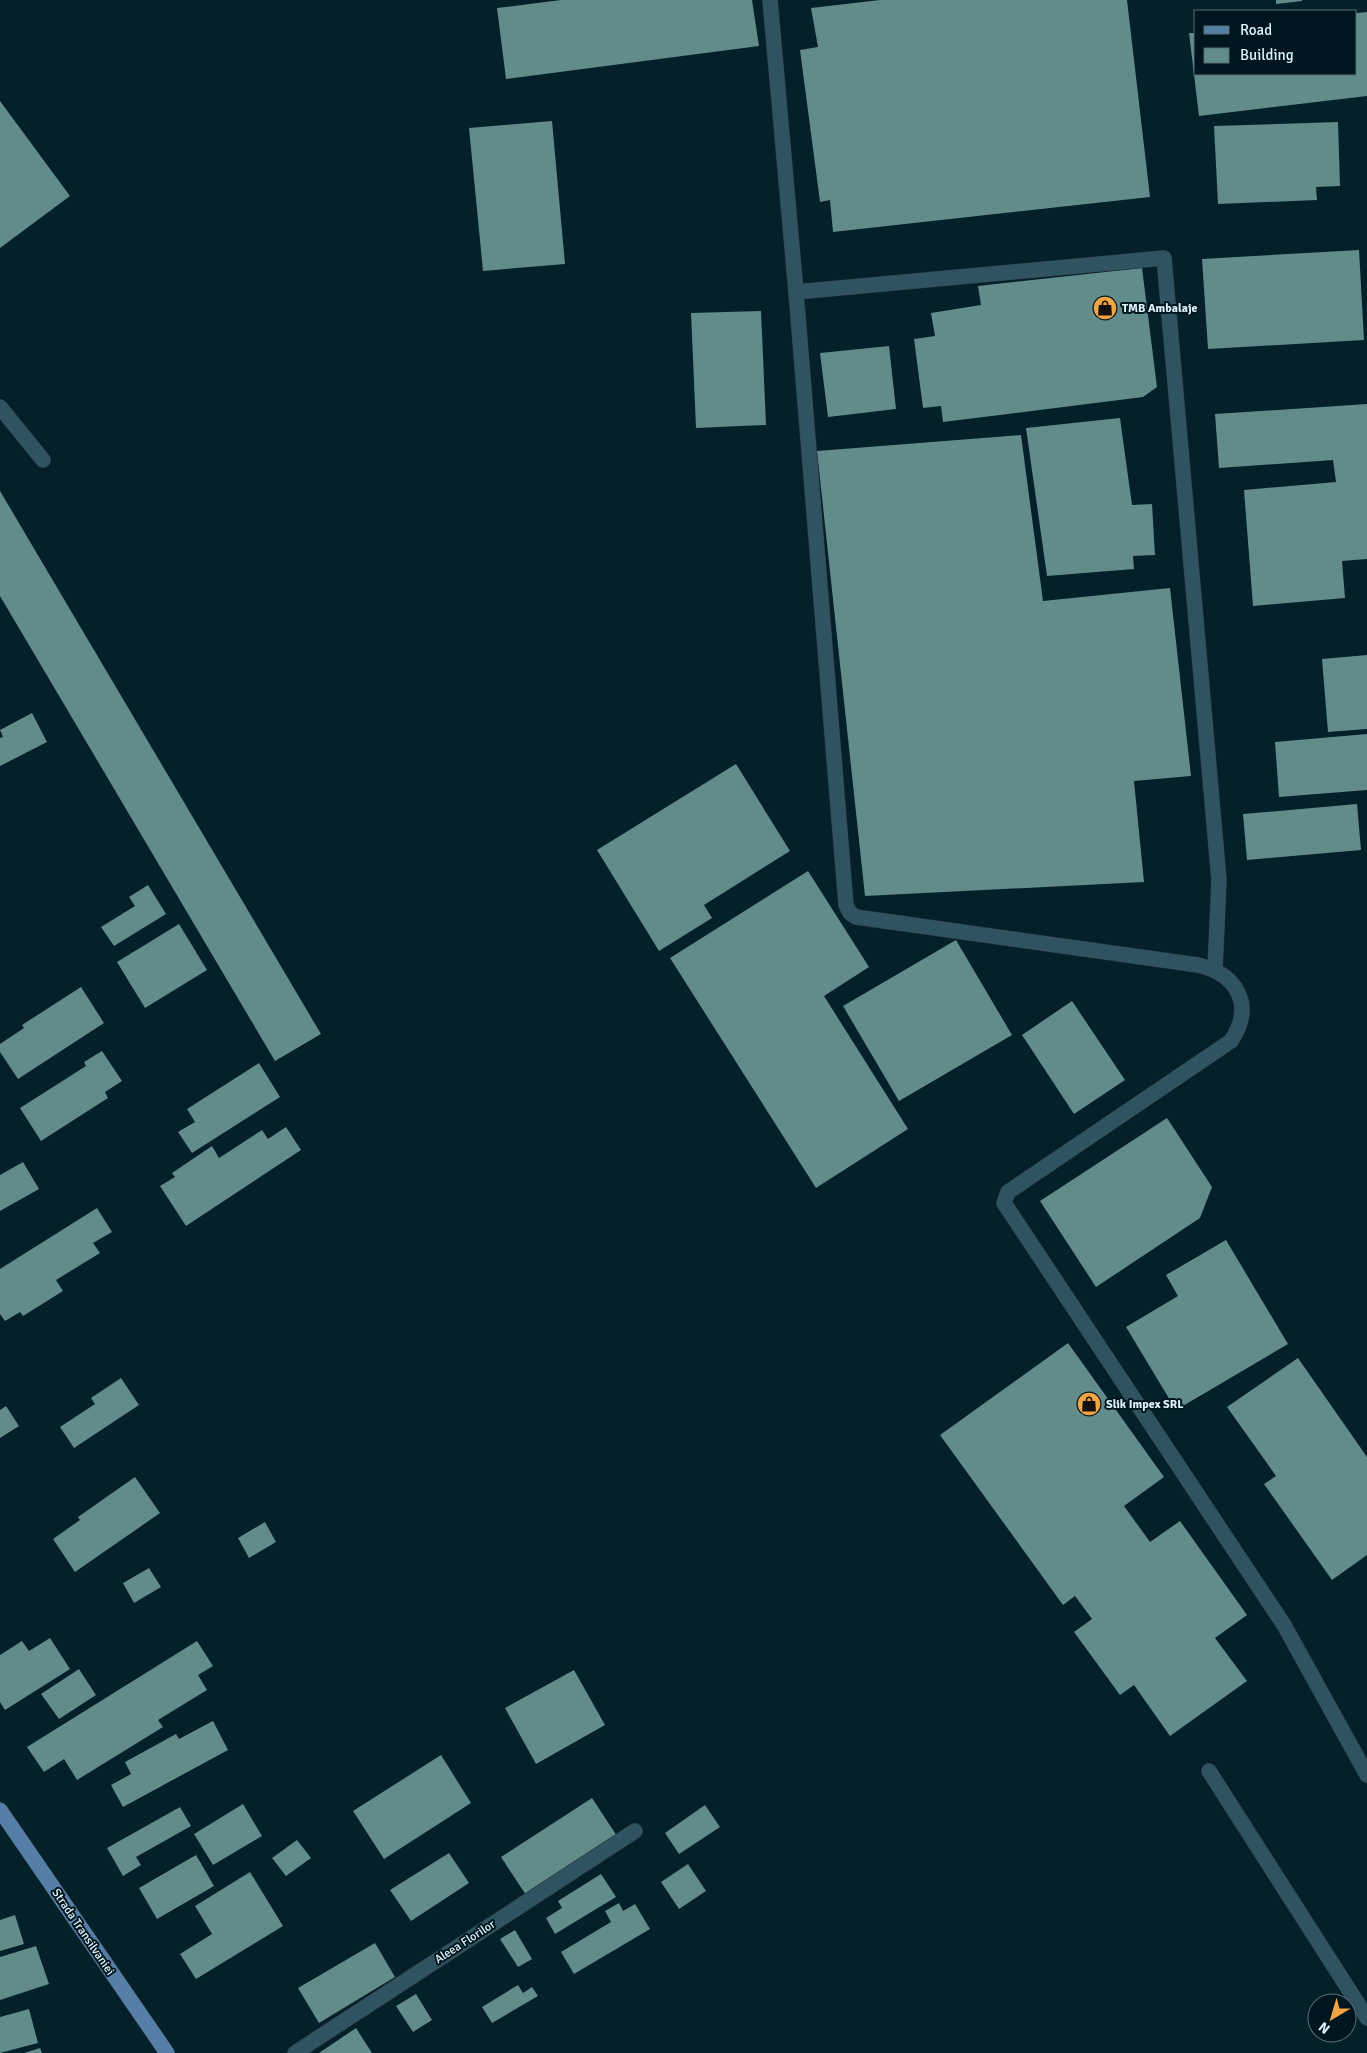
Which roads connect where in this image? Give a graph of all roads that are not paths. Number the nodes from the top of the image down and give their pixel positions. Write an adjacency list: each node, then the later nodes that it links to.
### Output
1 (770, 0): 2 (street)
2 (796, 292): 5 (street); 5 (street)
3 (0, 407): 4 (street)
4 (42, 460)
5 (1215, 969): 7 (street)
6 (1209, 1772): 10 (street)
7 (1367, 1775)
8 (0, 1810): 11 (main road, Strada Transilvaniei)
9 (635, 1831): 12 (street, Aleea Florilor)
10 (1367, 2018)
11 (167, 2053)
12 (295, 2053)

